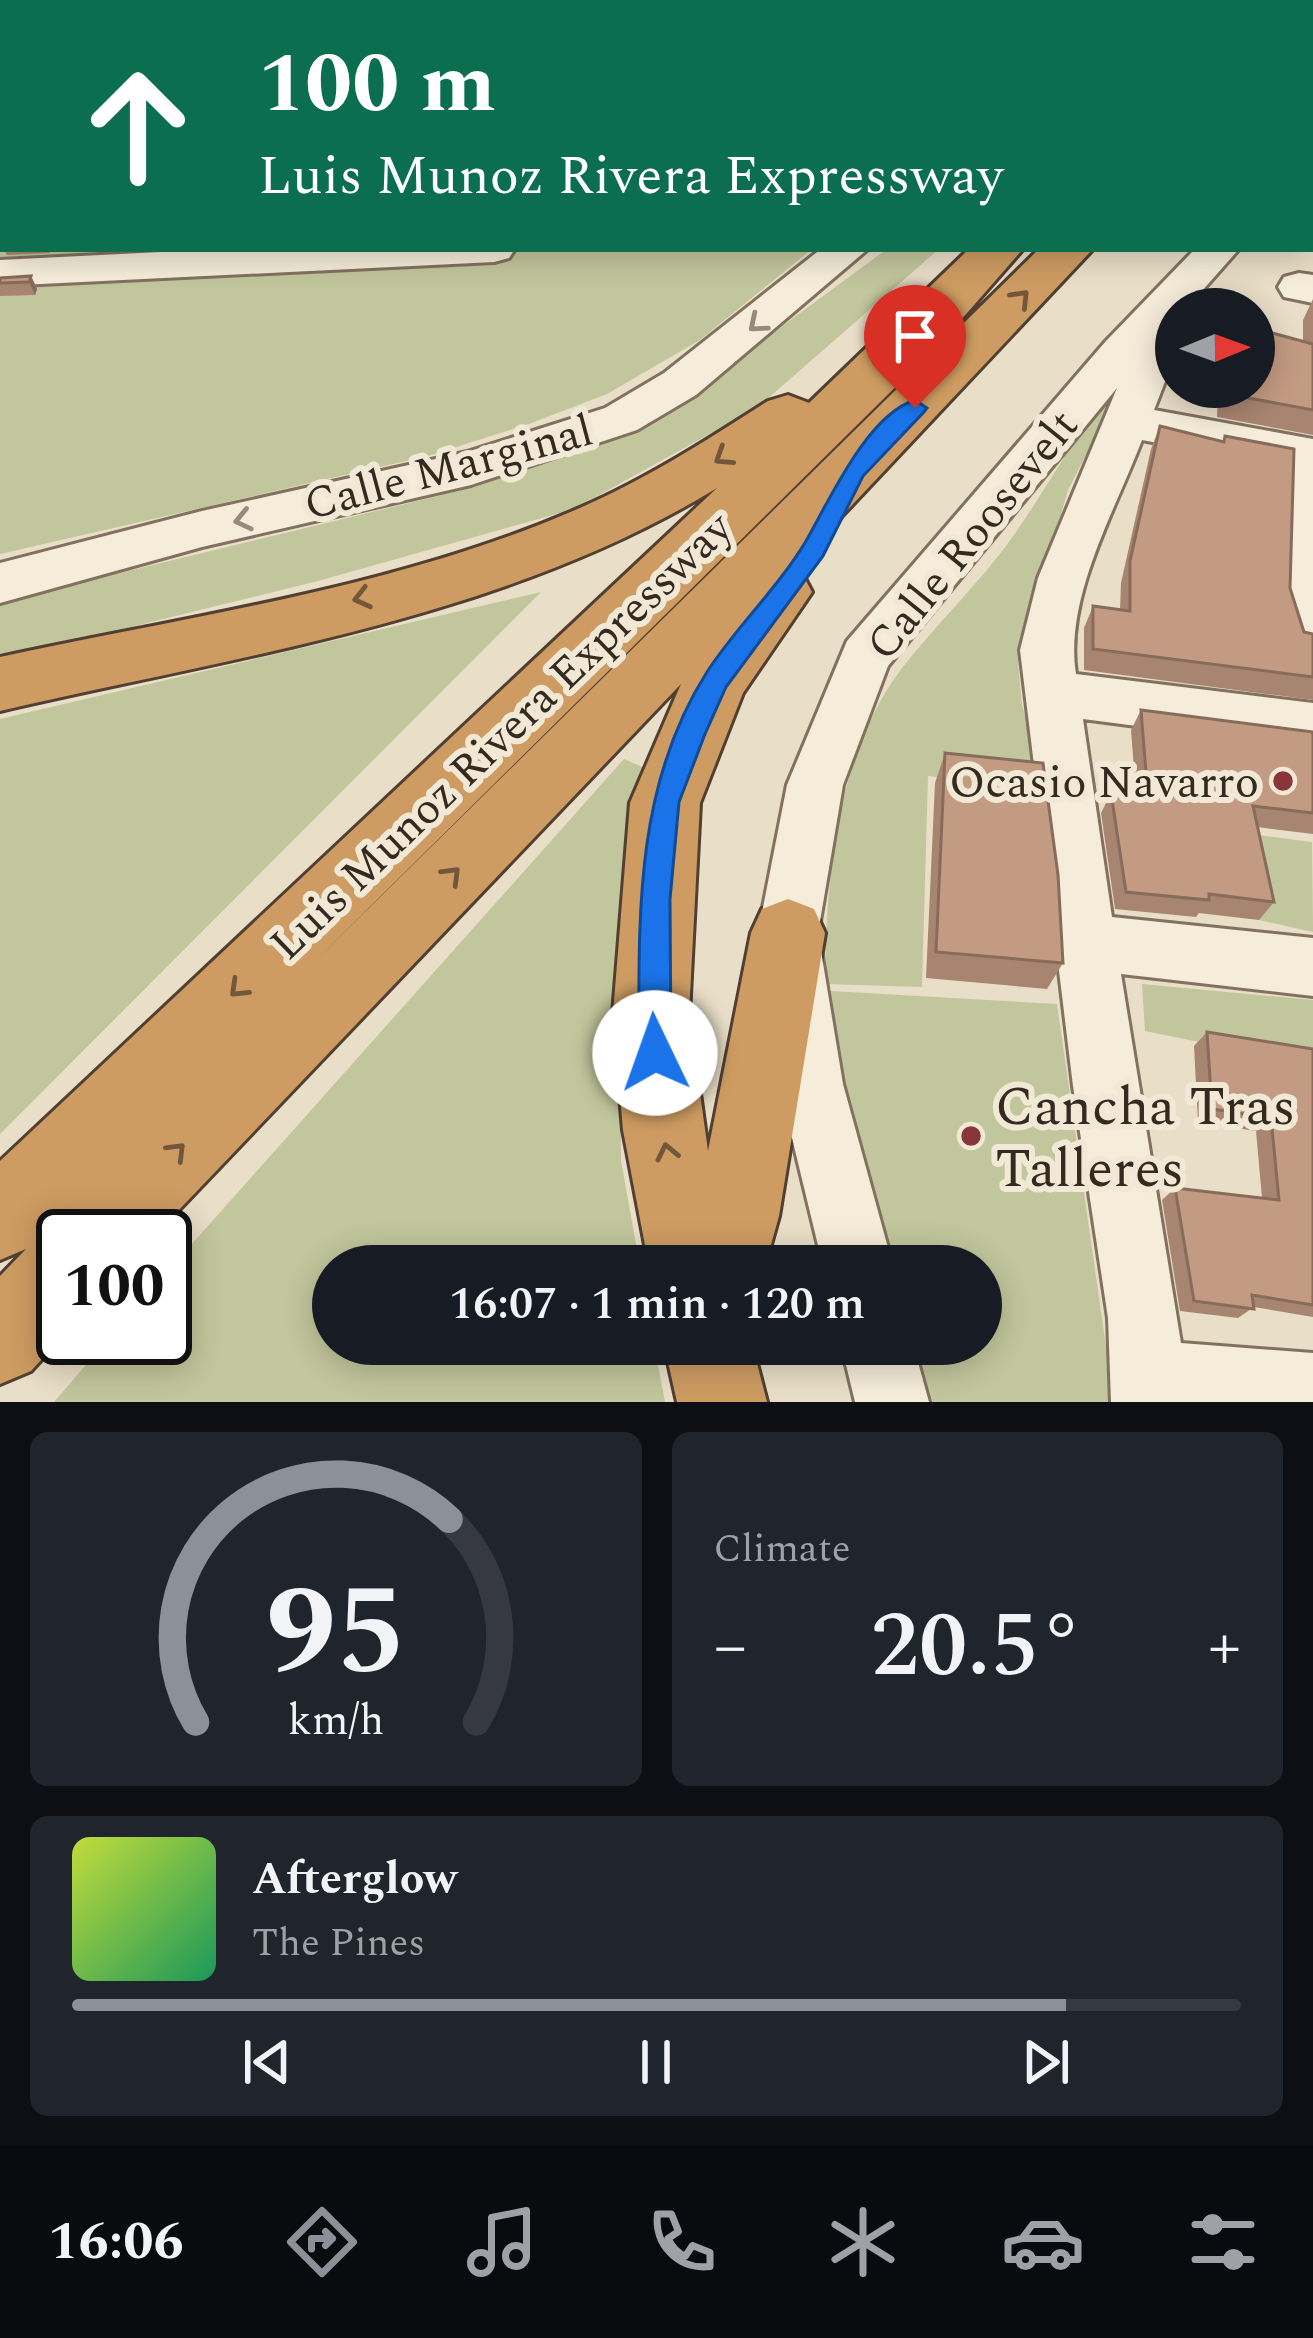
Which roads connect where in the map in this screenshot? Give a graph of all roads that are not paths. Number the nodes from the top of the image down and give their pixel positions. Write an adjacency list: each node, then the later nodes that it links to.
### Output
1 (199, 252): 7 (street)
2 (435, 252): 7 (street)
3 (843, 252): 17 (street, Calle Marginal, one-way to 17)
4 (995, 252): 12 (highway, Luis Munoz Rivera Expressway)
5 (1065, 252): 16 (highway, Luis Munoz Rivera Expressway, one-way to 5)
6 (1215, 252): 9 (street, Calle Roosevelt)
7 (259, 261): 8 (street); 10 (street)
8 (0, 274)
9 (1184, 288)
10 (0, 308)
11 (1155, 319): 22 (street, Calle Roosevelt)
12 (927, 325): 19 (highway, one-way to 19); 26 (highway, Luis Munoz Rivera Expressway, one-way to 26)
13 (1155, 348): 14 (street)
14 (1126, 422): 15 (street); 20 (street)
15 (1312, 456): 18 (street)
16 (854, 471): 25 (highway, Luis Munoz Rivera Expressway, one-way to 16); 27 (highway, one-way to 16)
17 (0, 583)
18 (1313, 636)
19 (0, 684)
20 (1048, 693): 21 (street); 23 (street)
21 (1313, 726)
22 (788, 933): 28 (highway); 29 (street, Calle Roosevelt)
23 (1089, 942): 24 (street); 34 (street)
24 (1313, 967)
25 (123, 1209)
26 (0, 1218)
27 (688, 1245)
28 (728, 1245)
29 (852, 1245)
30 (36, 1301): 31 (highway)
31 (0, 1340)
32 (714, 1365): 36 (highway)
33 (883, 1365): 37 (street)
34 (1147, 1389): 35 (street)
35 (1313, 1390)
36 (722, 1402)
37 (892, 1402)

